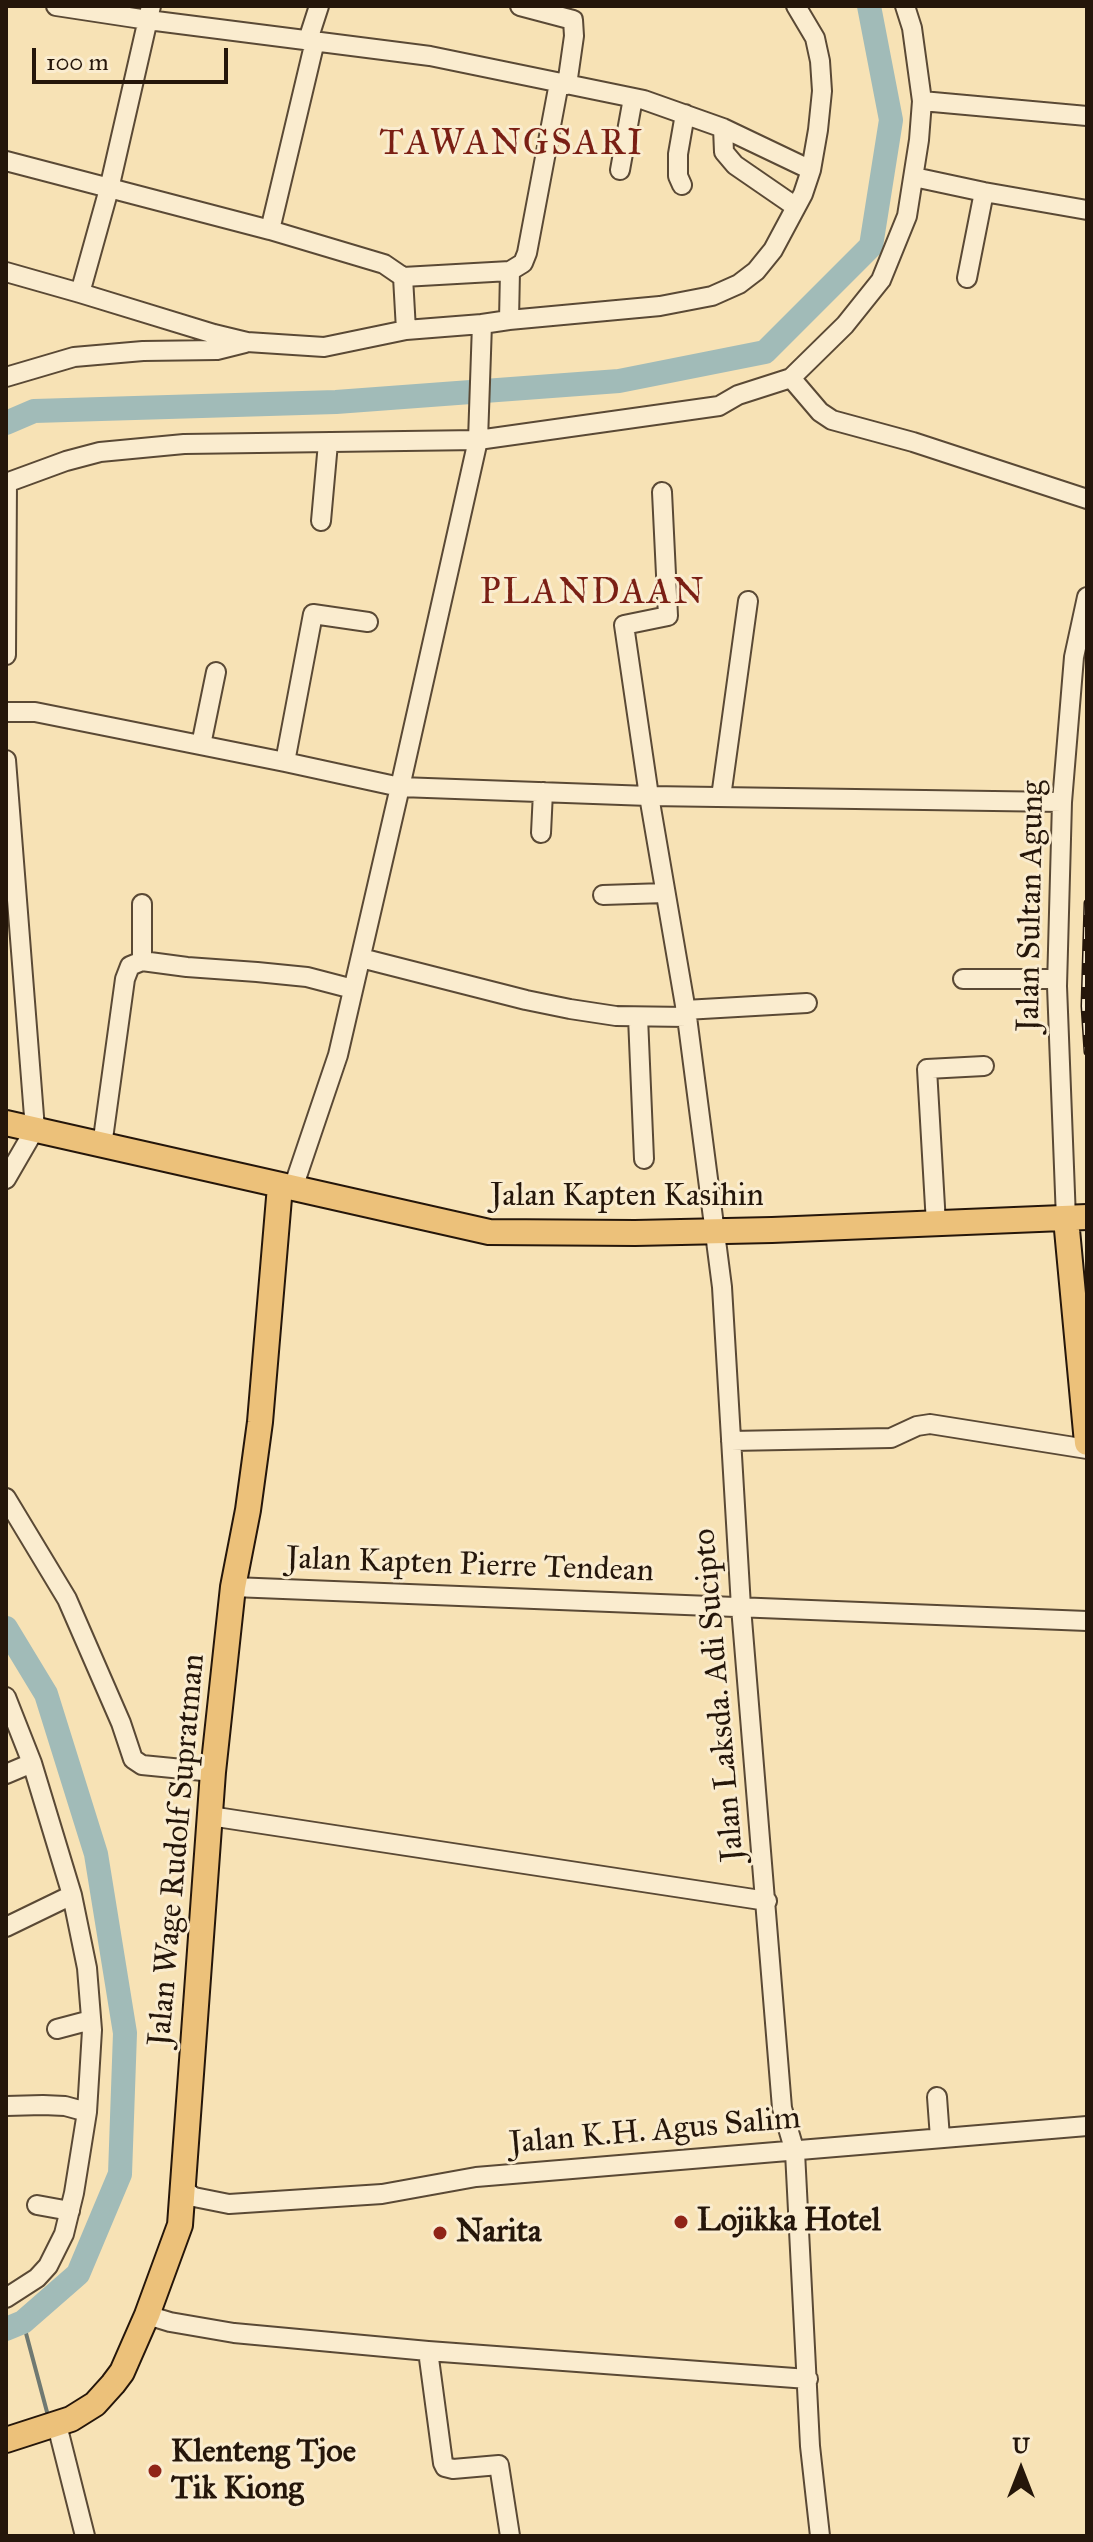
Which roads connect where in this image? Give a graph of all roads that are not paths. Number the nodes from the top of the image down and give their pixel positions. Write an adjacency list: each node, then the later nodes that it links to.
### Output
1 (56, 6): 6 (street)
2 (319, 6): 7 (street)
3 (520, 6): 8 (street)
4 (796, 6): 16 (street)
5 (905, 6): 10 (street)
6 (150, 13): 7 (street); 19 (street)
7 (312, 41): 8 (street); 23 (street)
8 (563, 84): 9 (street); 24 (street)
9 (633, 98): 11 (street); 15 (street)
10 (922, 101): 12 (street); 17 (street)
11 (685, 114): 13 (street); 18 (street)
12 (1087, 116)
13 (723, 128): 16 (street); 21 (street)
14 (6, 161): 19 (street)
15 (620, 170)
16 (811, 170): 21 (street)
17 (914, 177): 20 (street); 34 (street)
18 (682, 185)
19 (109, 189): 23 (street); 28 (street)
20 (984, 192): 22 (street); 27 (street)
21 (796, 207): 29 (street)
22 (1087, 210)
23 (270, 230): 26 (street)
24 (510, 271): 26 (street); 29 (street)
25 (6, 272): 28 (street)
26 (403, 277): 31 (street)
27 (967, 278)
28 (80, 293): 32 (street)
29 (509, 320): 30 (street)
30 (482, 324): 31 (street); 35 (street)
31 (406, 330): 32 (street)
32 (247, 342): 33 (street)
33 (6, 377)
34 (791, 378): 35 (street); 39 (street)
35 (478, 440): 36 (street); 51 (street)
36 (328, 443): 37 (street); 40 (street)
37 (7, 483): 44 (street)
38 (662, 492): 53 (street, Jalan Laksda. Adi Sucipto)
39 (1087, 499)
40 (321, 521)
41 (1087, 597): 55 (street, Jalan Sultan Agung)
42 (748, 601): 54 (street)
43 (368, 622): 49 (street)
44 (6, 655)
45 (216, 672): 47 (street)
46 (6, 712): 47 (street)
47 (201, 745): 49 (street)
48 (6, 760): 50 (street)
49 (285, 762): 51 (street)
50 (6, 784): 60 (street)
51 (400, 787): 52 (street); 61 (street)
52 (543, 792): 53 (street); 56 (street)
53 (649, 796): 54 (street); 57 (street, Jalan Laksda. Adi Sucipto)
54 (721, 797): 55 (street)
55 (1062, 802): 64 (street, Jalan Sultan Agung)
56 (541, 833)
57 (665, 893): 58 (street); 67 (street, Jalan Laksda. Adi Sucipto)
58 (603, 895)
59 (142, 904): 62 (street)
60 (12, 928): 71 (street)
61 (361, 958): 65 (street); 68 (street)
62 (142, 961): 65 (street); 72 (street)
63 (963, 979): 64 (street)
64 (1057, 979): 76 (street, Jalan Sultan Agung)
65 (353, 989): 75 (street)
66 (807, 1003): 67 (street)
67 (686, 1013): 68 (street); 78 (street, Jalan Laksda. Adi Sucipto)
68 (638, 1017): 73 (street)
69 (984, 1066): 77 (street)
70 (6, 1123): 71 (main road, Jalan Kapten Kasihin)
71 (35, 1129): 72 (main road, Jalan Kapten Kasihin); 74 (street)
72 (102, 1146): 75 (main road, Jalan Kapten Kasihin)
73 (644, 1159)
74 (6, 1179)
75 (286, 1187): 78 (main road, Jalan Kapten Kasihin); 83 (main road, Jalan Wage Rudolf Supratman)
76 (1077, 1218): 77 (main road, Jalan Kapten Kasihin); 80 (main road)
77 (936, 1224): 78 (main road, Jalan Kapten Kasihin)
78 (714, 1231): 79 (street, Jalan Laksda. Adi Sucipto)
79 (731, 1441): 81 (street); 84 (street, Jalan Laksda. Adi Sucipto)
80 (1087, 1443)
81 (1087, 1449)
82 (6, 1498): 88 (street)
83 (233, 1587): 84 (street, Jalan Kapten Pierre Tendean); 88 (main road, Jalan Wage Rudolf Supratman)
84 (741, 1607): 85 (street, Jalan Kapten Pierre Tendean); 92 (street, Jalan Laksda. Adi Sucipto)
85 (1087, 1621)
86 (6, 1697): 87 (street)
87 (32, 1763): 89 (street); 91 (street)
88 (213, 1772): 90 (main road, Jalan Wage Rudolf Supratman)
89 (6, 1774)
90 (210, 1816): 92 (street); 102 (main road, Jalan Wage Rudolf Supratman)
91 (72, 1895): 93 (street); 94 (street)
92 (767, 1901): 101 (street, Jalan Laksda. Adi Sucipto)
93 (6, 1927)
94 (91, 2020): 95 (street); 98 (street)
95 (57, 2029)
96 (937, 2097): 100 (street)
97 (6, 2106): 98 (street)
98 (87, 2112): 104 (street)
99 (1087, 2126): 100 (street, Jalan K.H. Agus Salim)
100 (940, 2138): 101 (street, Jalan K.H. Agus Salim)
101 (795, 2152): 102 (street, Jalan K.H. Agus Salim); 108 (street, Jalan Laksda. Adi Sucipto)
102 (184, 2190): 106 (main road, Jalan Wage Rudolf Supratman)
103 (37, 2205): 104 (street)
104 (70, 2211): 105 (street)
105 (6, 2298)
106 (147, 2315): 107 (street); 109 (main road, Jalan Wage Rudolf Supratman)
107 (428, 2351): 108 (street); 112 (street)
108 (808, 2379): 113 (street, Jalan Laksda. Adi Sucipto)
109 (57, 2425): 110 (main road, Jalan Wage Rudolf Supratman); 111 (street)
110 (6, 2440)
111 (85, 2536)
112 (510, 2536)
113 (820, 2536)

